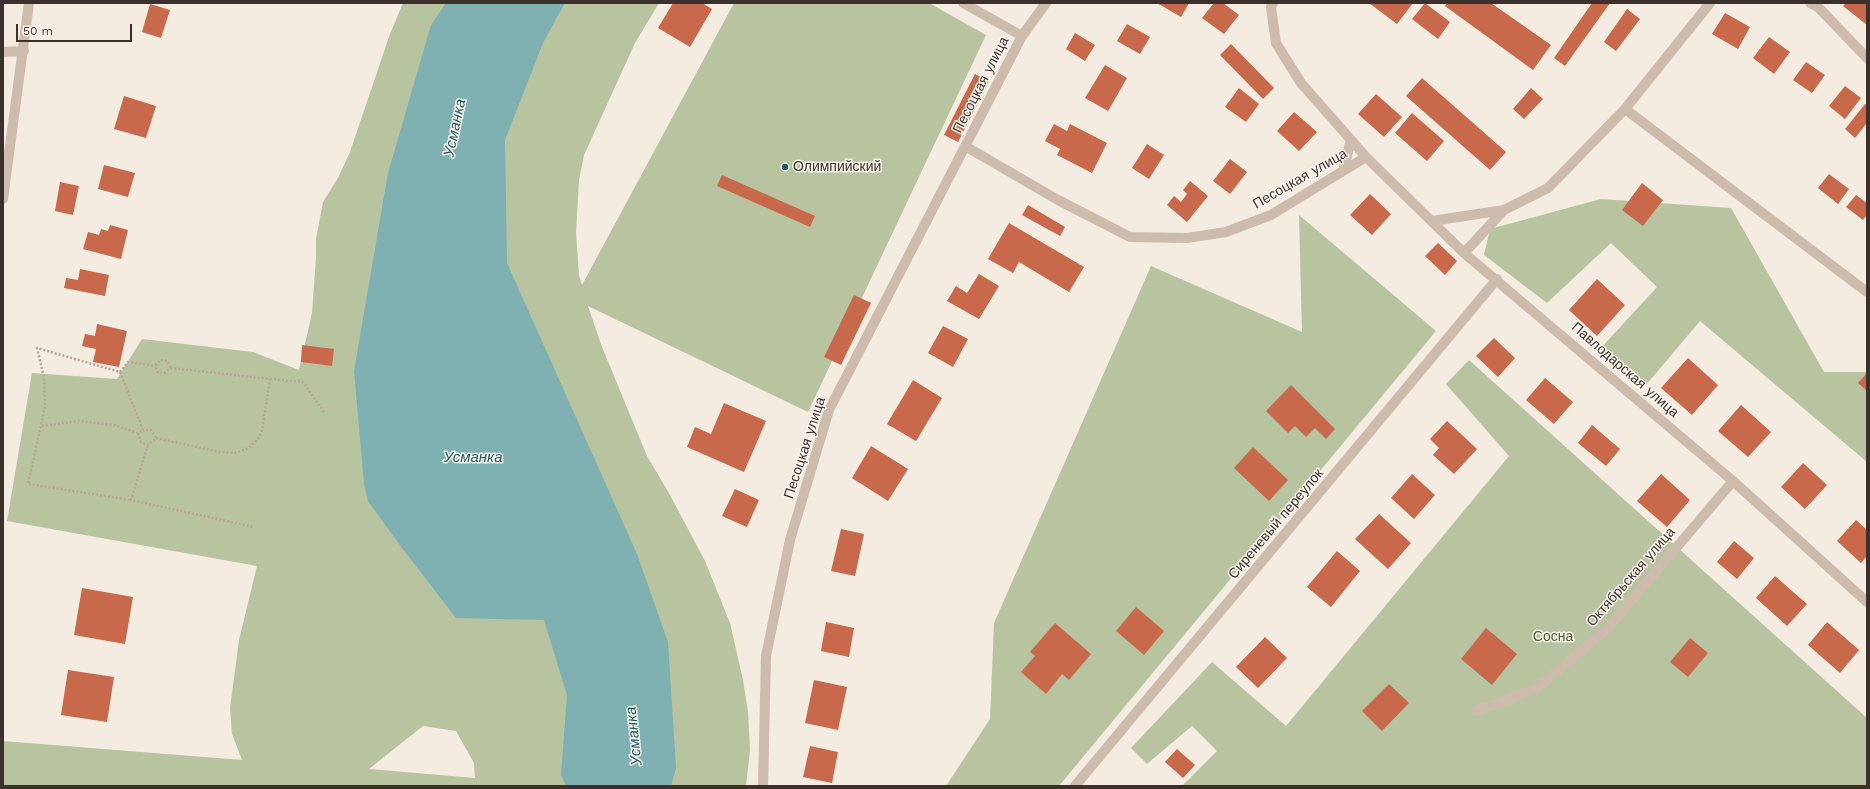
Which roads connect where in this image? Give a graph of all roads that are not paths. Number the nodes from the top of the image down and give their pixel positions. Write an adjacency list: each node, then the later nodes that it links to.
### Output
1 (29, 3): 8 (street)
2 (963, 3): 7 (street, Песоцкая улица)
3 (1046, 3): 7 (street, Песоцкая улица)
4 (1273, 3): 12 (street, Песоцкая улица)
5 (1710, 3): 11 (street)
6 (1810, 3): 10 (street)
7 (1022, 36): 13 (street, Песоцкая улица)
8 (24, 51): 9 (street); 16 (street)
9 (3, 52)
10 (1867, 58)
11 (1625, 109): 17 (street); 21 (street)
12 (1351, 140): 14 (street, Песоцкая улица); 15 (street)
13 (965, 146): 15 (street, Песоцкая улица); 25 (street, Песоцкая улица)
14 (1366, 157): 15 (street, Песоцкая улица); 18 (street, Павлодарская улица)
15 (1344, 170)
16 (3, 200)
17 (1504, 210): 18 (street); 19 (street)
18 (1432, 221): 19 (street, Павлодарская улица)
19 (1464, 253): 20 (street, Павлодарская улица)
20 (1497, 279): 22 (street, Павлодарская улица); 26 (street, Сиреневый переулок)
21 (1867, 292)
22 (1733, 481): 23 (street, Павлодарская улица); 24 (street, Октябрьская улица)
23 (1867, 602)
24 (1476, 711)
25 (763, 786)
26 (1075, 786)

